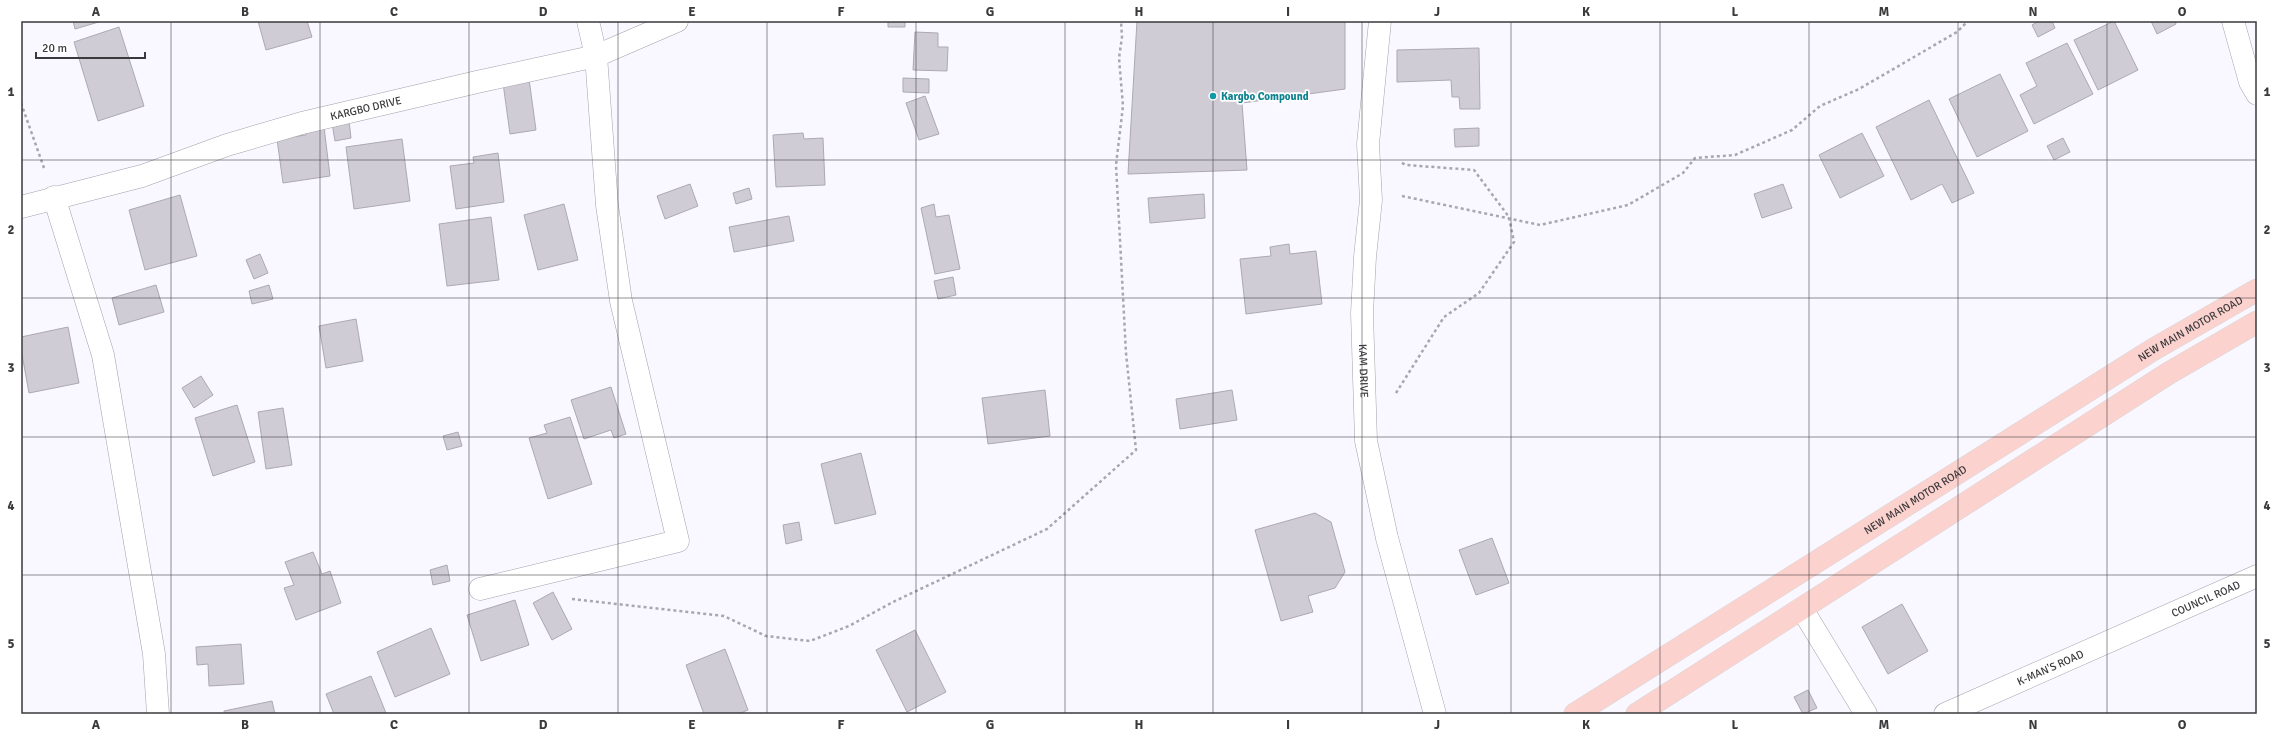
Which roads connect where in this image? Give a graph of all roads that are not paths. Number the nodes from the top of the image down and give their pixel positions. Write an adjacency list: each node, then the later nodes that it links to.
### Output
1 (588, 21): 5 (street)
2 (677, 21): 5 (street, KARGBO DRIVE)
3 (1380, 21): 17 (street, KAM DRIVE)
4 (2233, 21): 6 (street)
5 (596, 56): 7 (street, KARGBO DRIVE); 12 (street)
6 (2257, 94)
7 (54, 197): 8 (street, KARGBO DRIVE); 16 (street)
8 (21, 207)
9 (2257, 290): 18 (highway, NEW MAIN MOTOR ROAD)
10 (2257, 322): 13 (highway)
11 (2257, 576): 14 (street, COUNCIL ROAD)
12 (480, 589)
13 (1802, 609): 19 (highway); 20 (street)
14 (2155, 622): 15 (street, K-MAN'S ROAD)
15 (1956, 712)
16 (158, 714)
17 (1435, 714)
18 (1575, 714)
19 (1637, 714)
20 (1866, 714)

